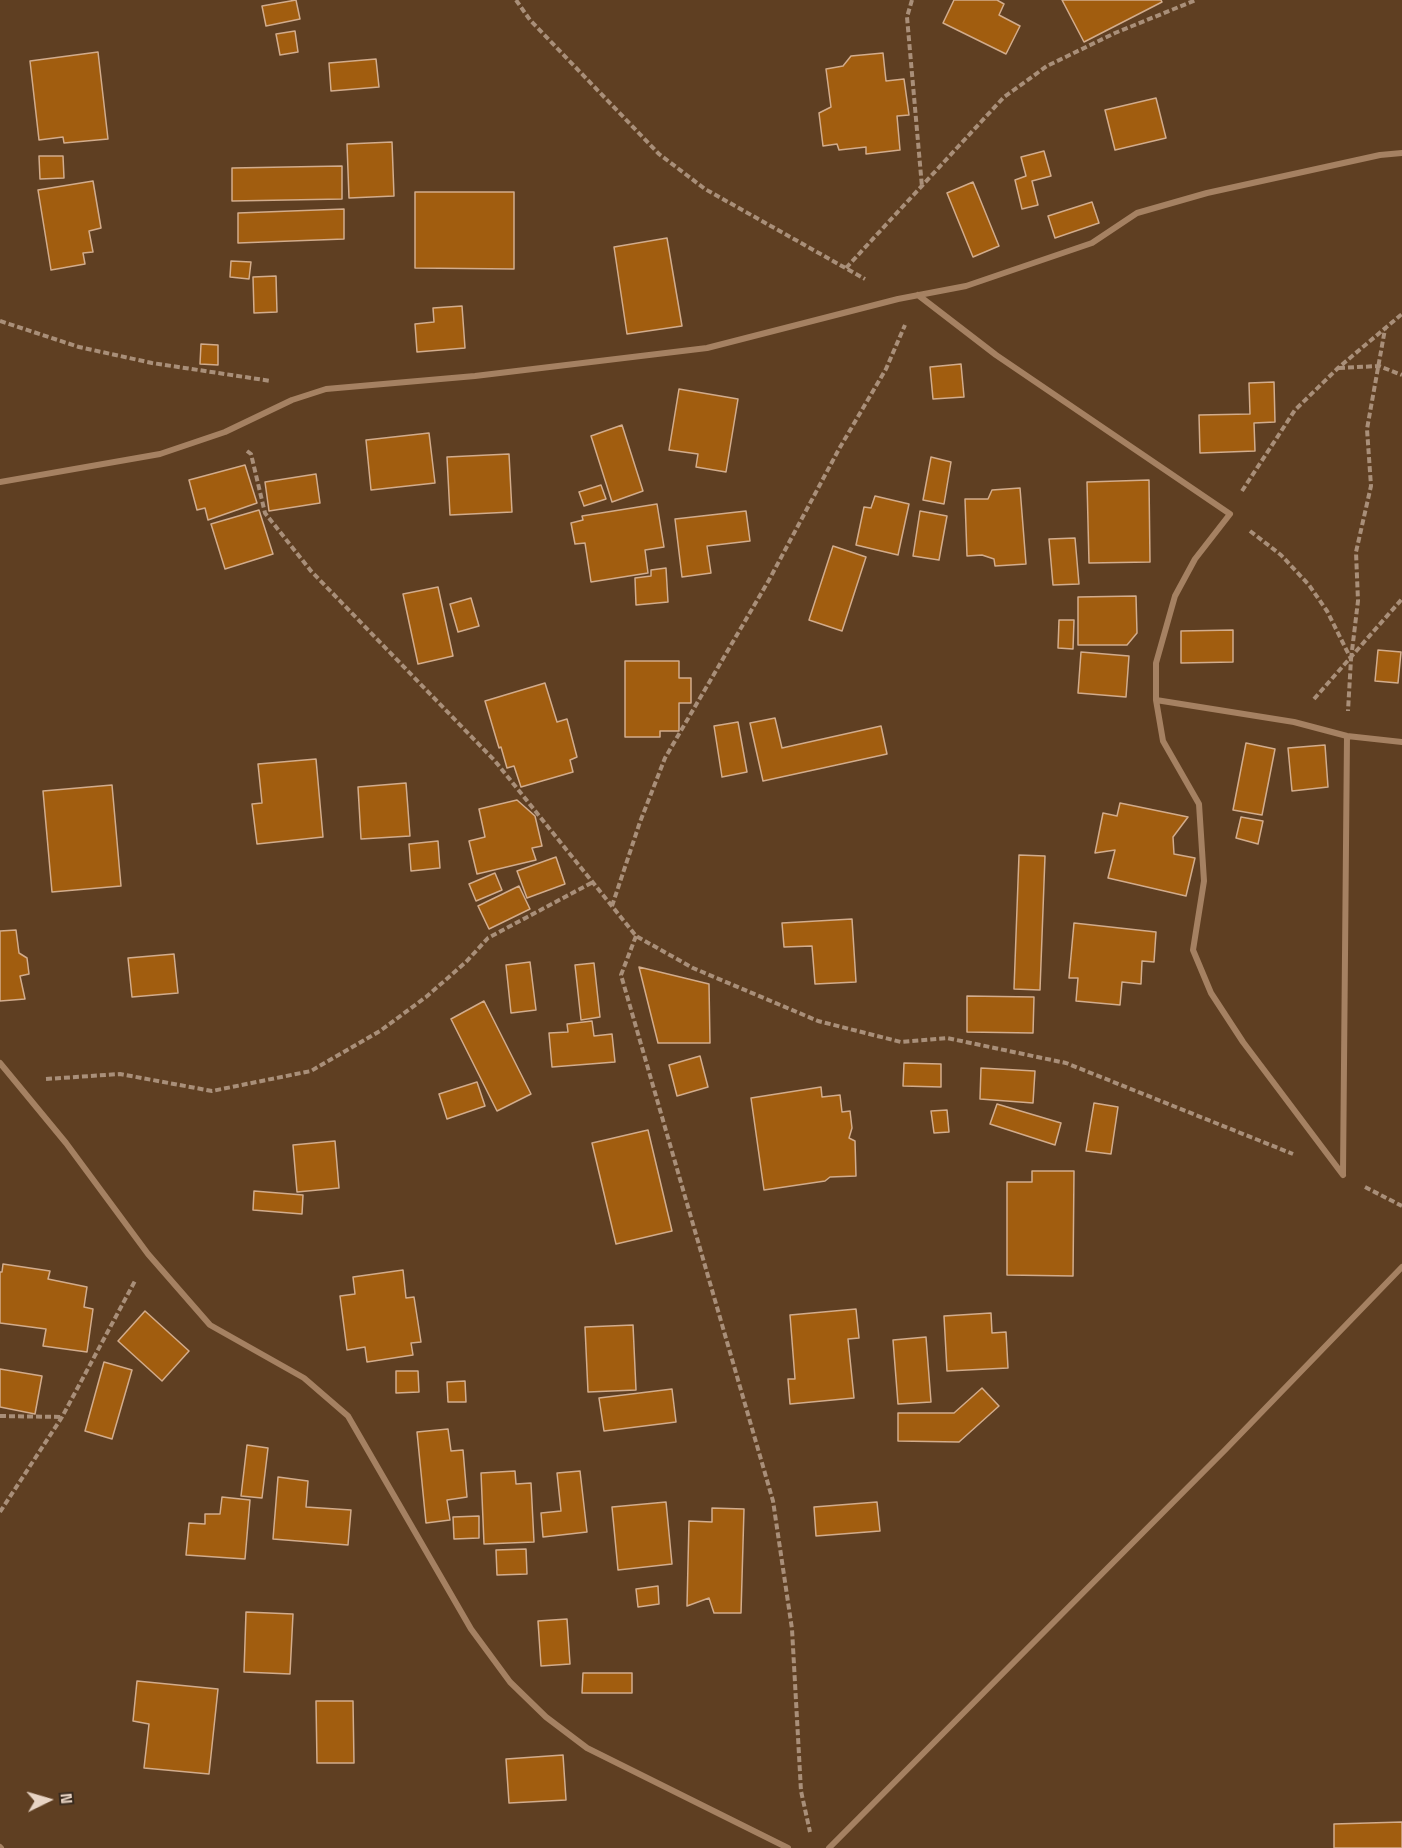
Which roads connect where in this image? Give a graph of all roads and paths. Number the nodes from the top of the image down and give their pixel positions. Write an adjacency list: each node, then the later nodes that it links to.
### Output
1 (516, 0): 6 (path)
2 (912, 0): 5 (path)
3 (1196, 0): 5 (path)
4 (1402, 153): 7 (street)
5 (922, 187): 6 (path)
6 (846, 268): 8 (path)
7 (918, 295): 8 (street); 18 (street); 26 (path)
8 (898, 299): 15 (street)
9 (1402, 314): 11 (path)
10 (0, 321): 15 (path)
11 (1385, 329): 12 (path); 13 (path)
12 (1379, 366): 13 (path); 14 (path); 20 (path)
13 (1338, 368): 18 (path)
14 (1402, 375)
15 (326, 389): 16 (street)
16 (225, 432): 17 (street); 25 (path)
17 (0, 482)
18 (1230, 514): 20 (path); 21 (street)
19 (1402, 599): 20 (path)
20 (1350, 659): 22 (path); 23 (path)
21 (1156, 699): 22 (street); 31 (street)
22 (1294, 722): 23 (street)
23 (1347, 736): 24 (street); 31 (street)
24 (1402, 742)
25 (593, 882): 26 (path); 29 (path)
26 (612, 907): 27 (path)
27 (636, 936): 30 (path); 38 (path)
28 (0, 1063): 29 (street)
29 (15, 1081): 33 (street)
30 (1300, 1157)
31 (1343, 1175): 32 (path)
32 (1402, 1206)
33 (148, 1254): 36 (path); 39 (street)
34 (1402, 1267): 40 (street)
35 (0, 1416): 36 (path)
36 (62, 1417): 37 (path)
37 (0, 1512)
38 (811, 1837)
39 (789, 1848)
40 (829, 1848)

